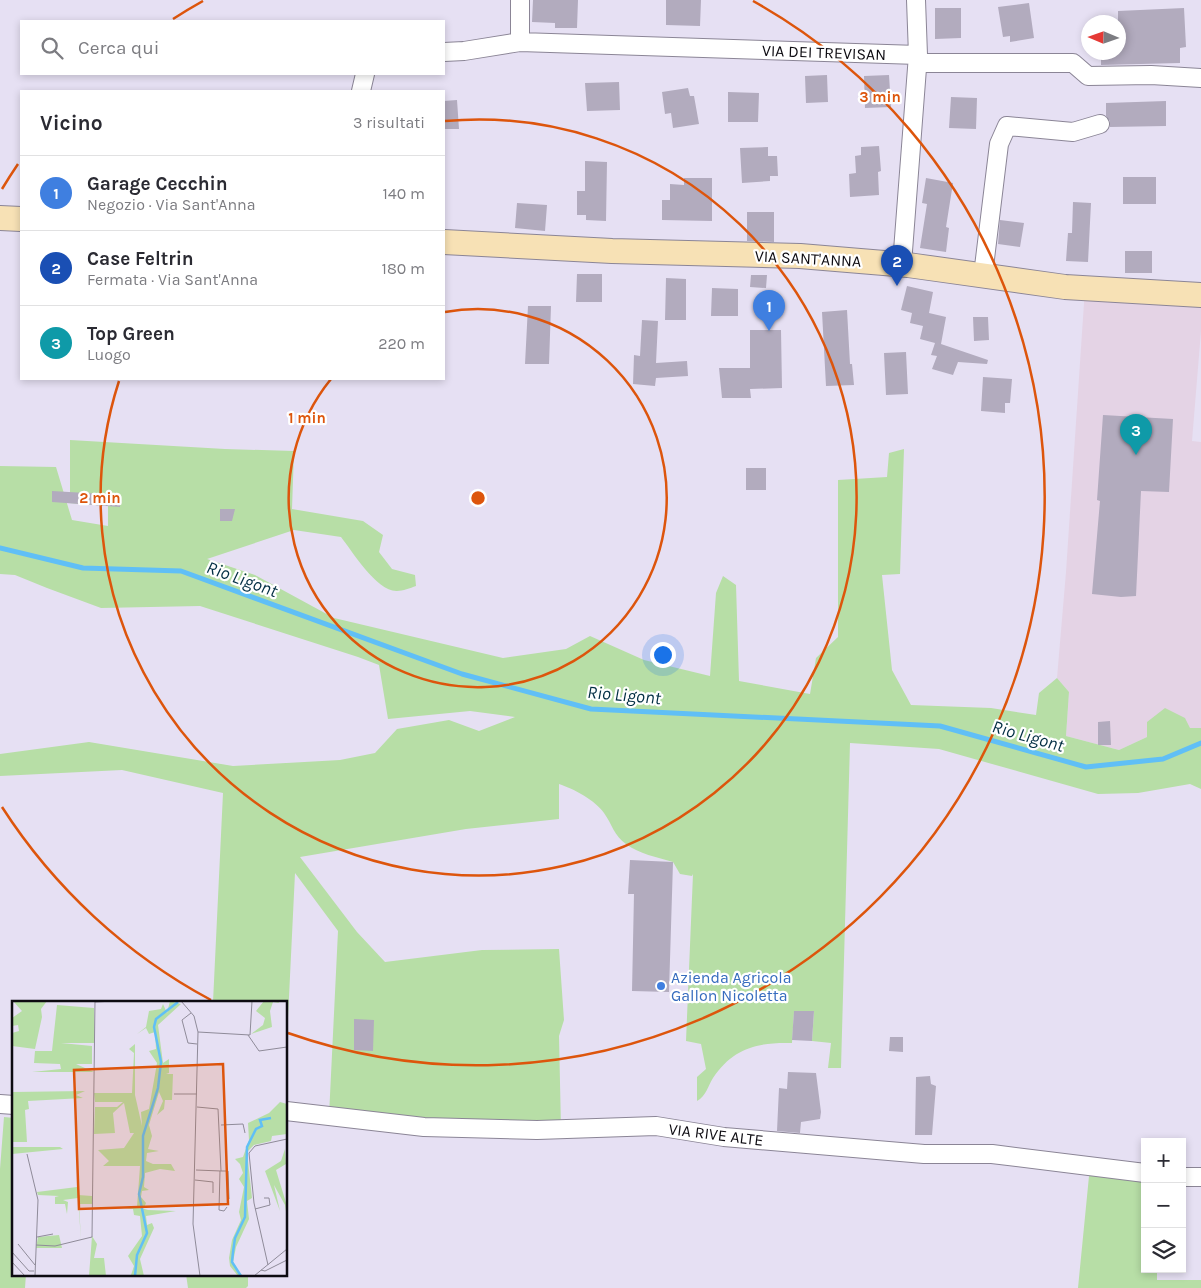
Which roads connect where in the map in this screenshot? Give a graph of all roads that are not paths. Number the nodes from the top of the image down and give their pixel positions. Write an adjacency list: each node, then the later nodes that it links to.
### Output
1 (520, 0): 3 (street)
2 (916, 0): 5 (street)
3 (520, 42): 4 (street, VIA DEI TREVISAN); 5 (street, VIA DEI TREVISAN)
4 (445, 52)
5 (918, 59): 7 (street, VIA DEI TREVISAN); 13 (street)
6 (365, 75): 8 (street)
7 (1201, 78)
8 (361, 90)
9 (1100, 124): 14 (street)
10 (0, 218): 11 (main road)
11 (20, 219)
12 (445, 242): 13 (main road, VIA SANT'ANNA)
13 (902, 264): 14 (main road, VIA SANT'ANNA)
14 (983, 275): 15 (main road, VIA SANT'ANNA)
15 (1201, 295)
16 (288, 1111): 17 (street, VIA RIVE ALTE)
17 (1141, 1173)
18 (1186, 1177): 19 (street)
19 (1201, 1177)

